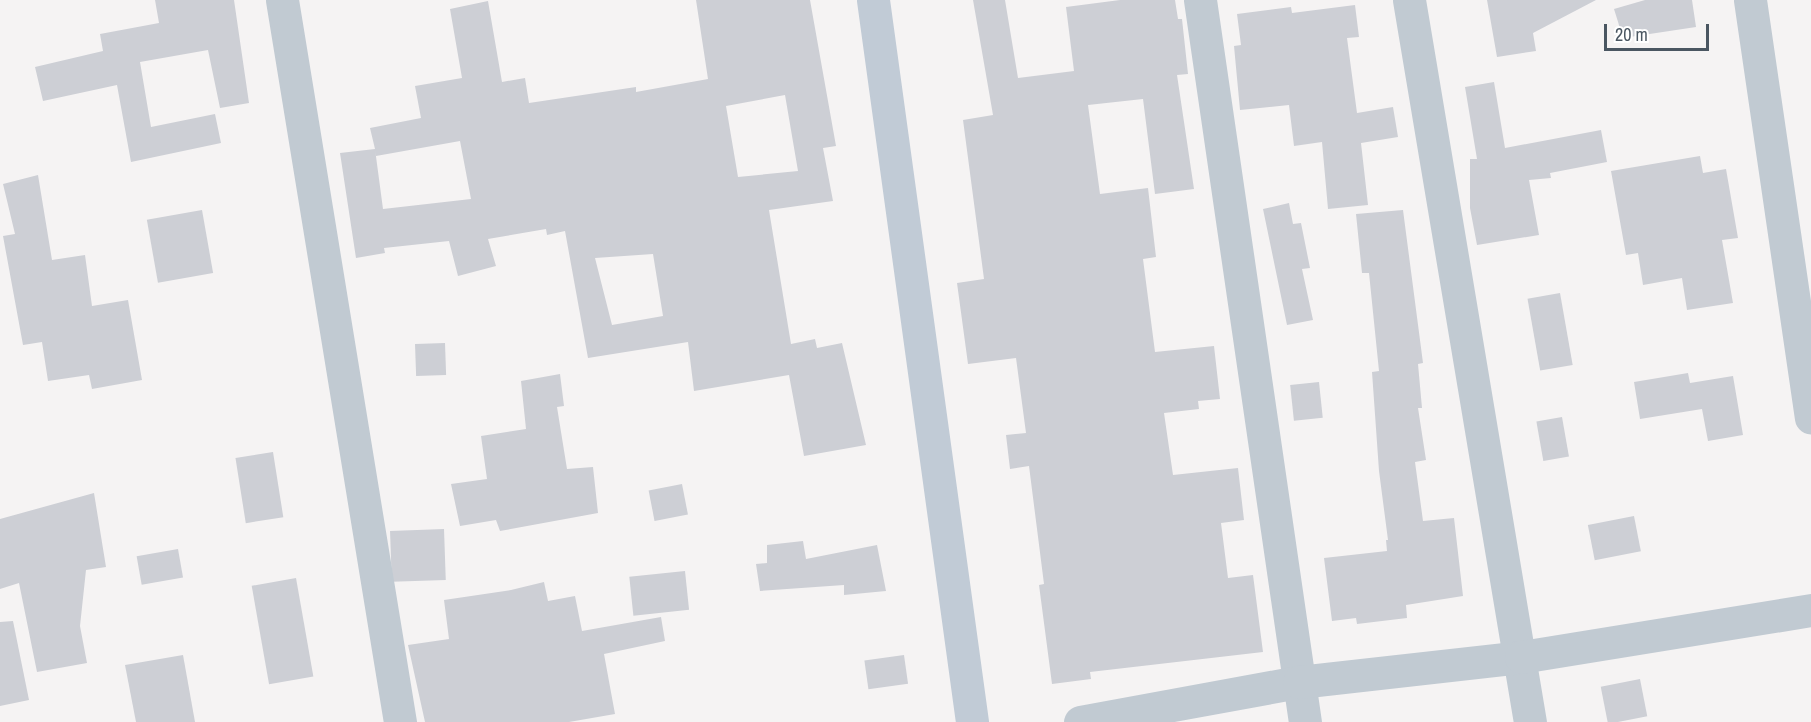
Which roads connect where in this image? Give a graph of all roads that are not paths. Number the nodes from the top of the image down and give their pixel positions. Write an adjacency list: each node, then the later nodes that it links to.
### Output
1 (282, 0): 10 (street)
2 (873, 0): 11 (main road)
3 (1200, 0): 9 (street)
4 (1409, 0): 8 (street)
5 (1750, 0): 6 (street)
6 (1811, 418)
7 (1811, 610): 8 (street)
8 (1521, 657): 9 (street); 14 (street)
9 (1299, 682): 12 (street); 13 (street)
10 (400, 722)
11 (972, 722)
12 (1080, 722)
13 (1305, 722)
14 (1530, 722)

